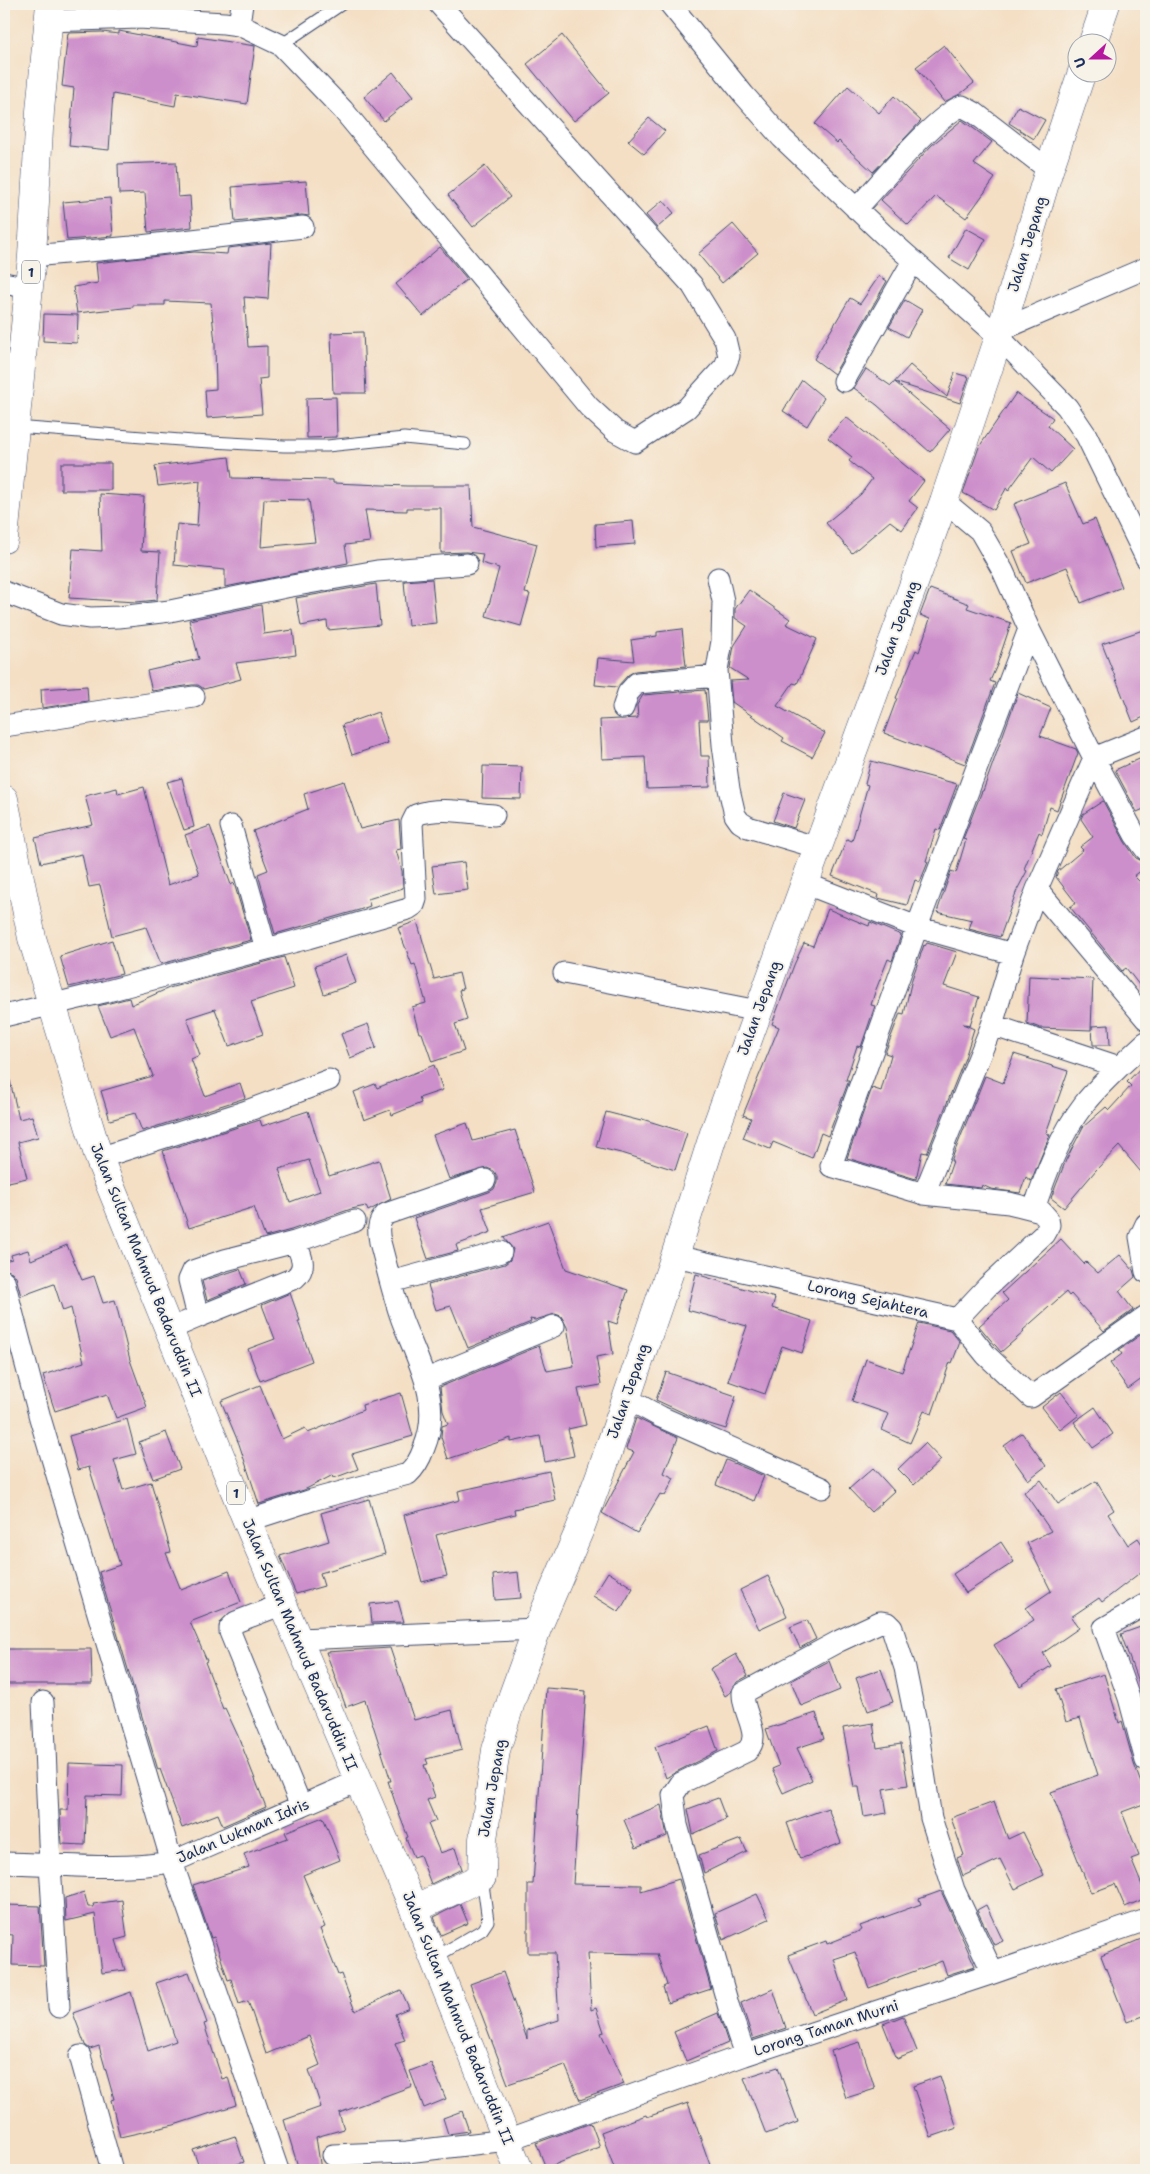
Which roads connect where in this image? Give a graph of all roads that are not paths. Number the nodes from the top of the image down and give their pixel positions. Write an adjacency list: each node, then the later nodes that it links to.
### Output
1 (242, 4): 7 (street)
2 (342, 4): 9 (lane)
3 (439, 4): 9 (street)
4 (670, 4): 12 (street)
5 (1106, 4): 8 (main road)
6 (48, 12): 7 (street); 14 (main road, 1)
7 (239, 25): 9 (street)
8 (1096, 32)
9 (281, 45)
10 (1079, 82): 11 (main road, Jalan Jepang)
11 (1049, 170): 12 (street); 18 (main road, Jalan Jepang)
12 (856, 209): 15 (street)
13 (303, 227): 14 (street)
14 (32, 256): 17 (main road, 1)
15 (913, 262): 18 (street); 19 (street)
16 (1146, 268): 18 (street)
17 (16, 285): 20 (main road, 1)
18 (1000, 333): 23 (main road, Jalan Jepang); 25 (street)
19 (844, 381)
20 (16, 427): 21 (lane); 22 (main road, 1)
21 (464, 444)
22 (7, 457): 24 (main road, 1)
23 (944, 501): 29 (street); 39 (main road, Jalan Jepang)
24 (4, 539)
25 (1146, 558)
26 (467, 564): 28 (street)
27 (718, 578): 30 (street)
28 (4, 592)
29 (1029, 629): 35 (street); 43 (street)
30 (717, 676): 32 (street); 39 (street)
31 (194, 697): 33 (street)
32 (623, 708)
33 (4, 726)
34 (1146, 737): 35 (street)
35 (1094, 758): 40 (street); 42 (street)
36 (4, 799): 47 (main road, Jalan Sultan Mahmud Badaruddin II / 1)
37 (494, 815): 44 (street)
38 (231, 826): 44 (street)
39 (819, 848): 41 (main road, Jalan Jepang)
40 (1146, 850)
41 (804, 883): 43 (street); 48 (main road, Jalan Jepang)
42 (1037, 889): 45 (street); 50 (street)
43 (917, 927): 45 (street); 57 (street)
44 (266, 949): 47 (street)
45 (1013, 954): 51 (street)
46 (564, 973): 48 (street)
47 (53, 1005): 49 (street); 55 (main road, Jalan Sultan Mahmud Badaruddin II / 1)
48 (758, 1010): 63 (main road, Jalan Jepang)
49 (4, 1016)
50 (1146, 1019)
51 (992, 1025): 53 (street); 57 (street)
52 (1144, 1048): 53 (street)
53 (1119, 1067): 58 (street)
54 (329, 1080): 55 (street)
55 (99, 1158): 71 (main road, Jalan Sultan Mahmud Badaruddin II / 1)
56 (485, 1180): 66 (street)
57 (924, 1194): 58 (street)
58 (1034, 1209): 69 (street)
59 (355, 1221): 61 (street)
60 (1146, 1224): 64 (street)
61 (295, 1242): 68 (street); 68 (street)
62 (502, 1252): 66 (street)
63 (675, 1256): 69 (street, Lorong Sejahtera); 73 (main road, Jalan Jepang)
64 (1146, 1272)
65 (4, 1281): 84 (street)
66 (391, 1282): 72 (street)
67 (1146, 1316): 69 (street)
68 (198, 1317): 71 (street)
69 (957, 1319)
70 (554, 1326): 72 (street)
71 (170, 1329): 75 (main road, Jalan Sultan Mahmud Badaruddin II / 1)
72 (427, 1379): 75 (street)
73 (626, 1398): 74 (street); 78 (main road, Jalan Jepang)
74 (822, 1488)
75 (247, 1521): 76 (main road, Jalan Sultan Mahmud Badaruddin II / 1)
76 (283, 1604): 79 (main road, Jalan Sultan Mahmud Badaruddin II / 1); 83 (street)
77 (1146, 1604): 81 (street)
78 (537, 1629): 79 (street); 87 (main road, Jalan Jepang)
79 (299, 1639): 82 (main road, Jalan Sultan Mahmud Badaruddin II / 1)
80 (44, 1702): 86 (street)
81 (1146, 1761)
82 (358, 1781): 83 (street, Jalan Lukman Idris); 88 (main road, Jalan Sultan Mahmud Badaruddin II / 1)
83 (300, 1806): 84 (street, Jalan Lukman Idris)
84 (172, 1862): 86 (street, Jalan Lukman Idris); 98 (street)
85 (4, 1863): 86 (street, Jalan Lukman Idris)
86 (50, 1864): 92 (street)
87 (482, 1877): 88 (main road); 90 (lane)
88 (414, 1909): 90 (main road, Jalan Sultan Mahmud Badaruddin II / 1)
89 (1146, 1920): 91 (street, Lorong Taman Murni)
90 (434, 1958): 95 (main road, Jalan Sultan Mahmud Badaruddin II / 1)
91 (993, 1973): 93 (street, Lorong Taman Murni); 93 (street)
92 (59, 2007)
93 (745, 2055): 95 (street, Lorong Taman Murni)
94 (80, 2056): 97 (street)
95 (507, 2140): 96 (street, Lorong Taman Murni); 99 (main road, Jalan Sultan Mahmud Badaruddin II / 1)
96 (333, 2155)
97 (112, 2170)
98 (278, 2170)
99 (519, 2170)

